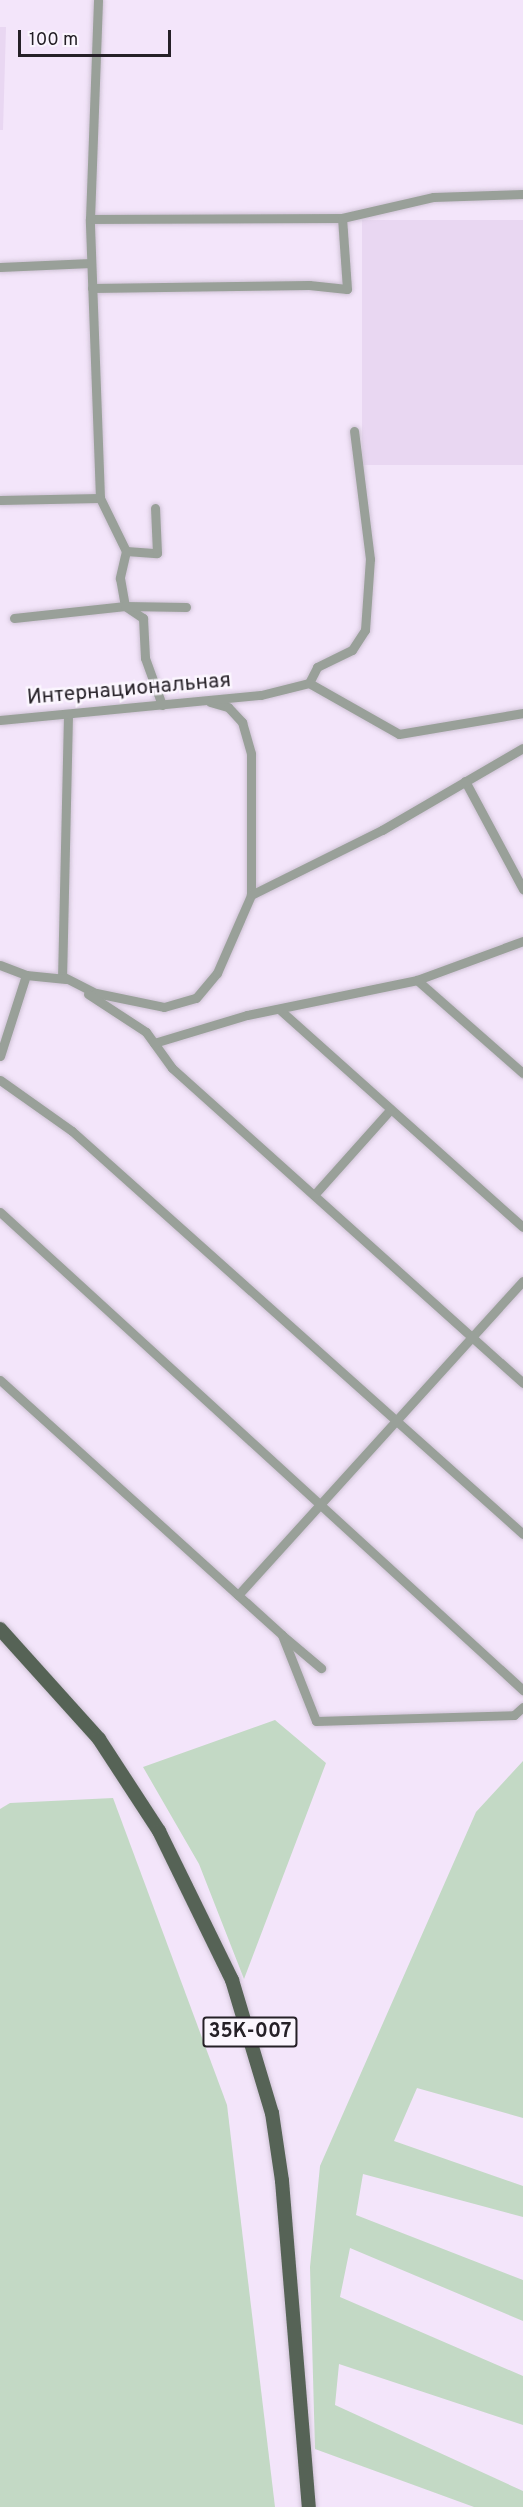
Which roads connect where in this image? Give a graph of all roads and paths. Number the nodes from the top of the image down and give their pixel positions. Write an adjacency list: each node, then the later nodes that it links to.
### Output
1 (98, 0): 4 (street)
2 (523, 194): 3 (street)
3 (342, 218): 4 (street); 7 (street)
4 (90, 219): 5 (street)
5 (91, 263): 6 (street); 7 (street)
6 (0, 267)
7 (92, 288): 9 (street)
8 (354, 431): 16 (street)
9 (100, 498): 10 (street); 12 (street)
10 (0, 500)
11 (155, 508): 12 (street)
12 (126, 551): 13 (street)
13 (125, 606): 14 (street); 15 (street); 18 (street)
14 (186, 607)
15 (14, 618)
16 (309, 683): 17 (street, Интернациональная); 19 (street)
17 (206, 701): 18 (street, Интернациональная); 25 (street)
18 (162, 705): 20 (street, Интернациональная)
19 (523, 713)
20 (68, 715): 21 (street, Интернациональная); 29 (street)
21 (0, 720)
22 (523, 748): 23 (street)
23 (465, 782): 24 (street); 25 (street)
24 (523, 889)
25 (250, 895): 29 (street)
26 (523, 941): 30 (street)
27 (0, 965): 28 (street)
28 (26, 975): 29 (street); 33 (street)
29 (62, 976): 32 (street)
30 (417, 980): 31 (street); 34 (street)
31 (279, 1009): 32 (street); 36 (street)
32 (154, 1043): 37 (street)
33 (0, 1056)
34 (523, 1073)
35 (0, 1080): 44 (street)
36 (391, 1108): 37 (street); 39 (street)
37 (314, 1195): 41 (street)
38 (0, 1212): 45 (street)
39 (523, 1227)
40 (523, 1281): 41 (street)
41 (472, 1337): 43 (street); 44 (street)
42 (0, 1380): 47 (street)
43 (523, 1383)
44 (396, 1421): 45 (street); 46 (street)
45 (319, 1506): 47 (street); 51 (street)
46 (523, 1534)
47 (238, 1595): 49 (street)
48 (0, 1629): 53 (main road, 35К-007)
49 (282, 1635): 50 (street); 52 (street)
50 (321, 1668)
51 (523, 1690)
52 (523, 1707)
53 (309, 2507)

